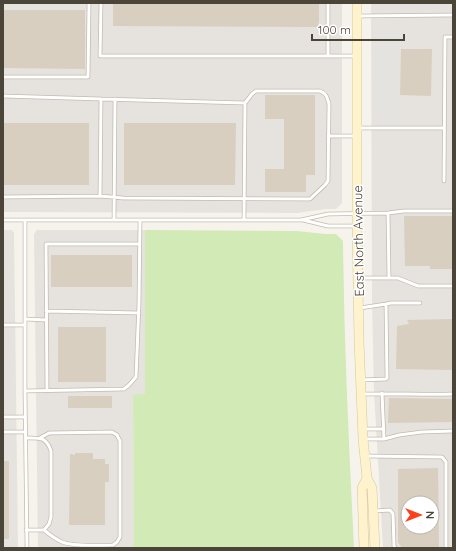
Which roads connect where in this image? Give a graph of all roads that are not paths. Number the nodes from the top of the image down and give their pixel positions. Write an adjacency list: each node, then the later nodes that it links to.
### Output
1 (89, 3): 10 (lane)
2 (102, 3): 8 (lane)
3 (328, 3): 8 (lane)
4 (357, 3): 6 (street, East North Avenue)
5 (453, 15): 6 (lane)
6 (357, 16): 9 (street, East North Avenue)
7 (453, 37): 15 (lane)
8 (328, 56): 9 (lane)
9 (358, 56): 16 (street, East North Avenue)
10 (3, 77)
11 (3, 96): 12 (lane)
12 (101, 99): 13 (lane); 19 (lane)
13 (115, 99): 14 (lane); 21 (lane)
14 (245, 103): 17 (lane); 22 (lane)
15 (444, 128): 16 (lane); 18 (lane)
16 (357, 132): 17 (lane); 24 (street, East North Avenue)
17 (328, 136): 22 (lane)
18 (444, 180)
19 (100, 196): 20 (lane); 21 (lane)
20 (3, 197)
21 (114, 197): 22 (lane); 28 (lane)
22 (244, 199): 30 (lane)
23 (453, 211): 25 (lane)
24 (357, 213): 25 (lane); 31 (lane); 32 (street, East North Avenue)
25 (388, 213): 35 (lane)
26 (3, 220): 27 (lane)
27 (25, 220): 28 (lane); 42 (lane)
28 (114, 220): 29 (lane)
29 (140, 220): 30 (lane); 33 (lane)
30 (244, 220): 31 (lane)
31 (301, 220): 32 (lane)
32 (357, 226): 34 (street, East North Avenue)
33 (140, 244): 40 (lane); 41 (lane)
34 (358, 278): 35 (lane); 39 (street, East North Avenue)
35 (389, 278): 36 (lane)
36 (453, 286)
37 (420, 302): 38 (lane)
38 (386, 304): 39 (lane); 46 (lane)
39 (358, 309): 46 (street, East North Avenue)
40 (46, 311): 41 (lane); 43 (lane)
41 (139, 313): 48 (lane)
42 (25, 319): 43 (lane); 45 (lane)
43 (46, 320): 48 (lane)
44 (3, 325): 45 (lane)
45 (25, 325): 47 (lane)
46 (361, 380): 50 (street, East North Avenue)
47 (25, 391): 48 (lane); 53 (lane)
48 (47, 391)
49 (382, 393): 50 (lane); 51 (lane); 55 (lane)
50 (361, 394): 54 (street, East North Avenue)
51 (453, 394)
52 (3, 417): 53 (lane)
53 (26, 417): 57 (lane)
54 (363, 429): 55 (lane); 61 (street, East North Avenue)
55 (383, 429): 62 (lane)
56 (3, 432): 57 (lane)
57 (26, 432): 59 (lane)
58 (453, 432): 62 (lane)
59 (26, 438): 60 (lane); 66 (lane)
60 (40, 438): 67 (lane); 67 (lane)
61 (363, 439): 62 (lane); 63 (street, East North Avenue)
62 (384, 439)
63 (365, 456): 64 (street, East North Avenue); 72 (lane)
64 (367, 478): 65 (street, East North Avenue); 69 (street, East North Avenue)
65 (373, 511): 70 (street, East North Avenue); 71 (lane)
66 (26, 530): 67 (lane); 68 (lane)
67 (44, 530)
68 (26, 548)
69 (364, 548)
70 (375, 548)
71 (395, 548)
72 (446, 548)

